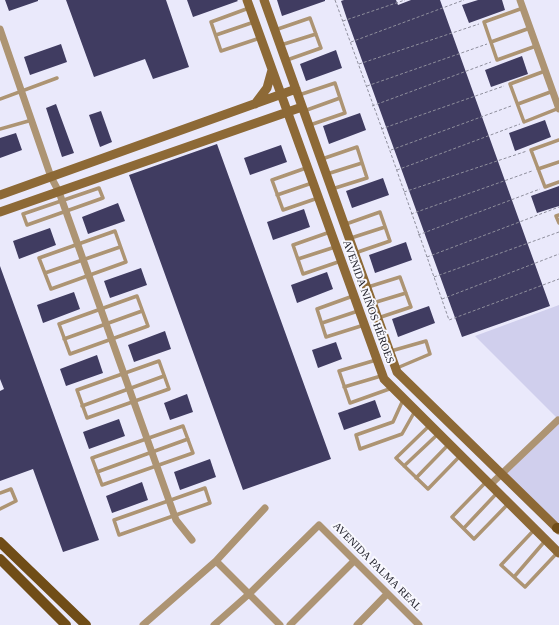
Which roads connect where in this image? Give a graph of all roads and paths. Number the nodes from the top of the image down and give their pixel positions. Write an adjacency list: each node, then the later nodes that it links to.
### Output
1 (264, 0): 13 (main road, AVENIDA NIÑOS HÉROES)
2 (335, 0): 8 (path)
3 (405, 0): 8 (path)
4 (464, 0): 17 (path)
5 (520, 0): 7 (street)
6 (249, 4): 9 (main road, AVENIDA NIÑOS HÉROES); 15 (lane)
7 (523, 8): 10 (lane); 11 (street)
8 (342, 21): 17 (path)
9 (255, 22): 15 (lane); 16 (main road, AVENIDA NIÑOS HÉROES)
10 (484, 22): 18 (lane); 23 (path)
11 (530, 28): 18 (lane); 20 (street)
12 (0, 29): 29 (street)
13 (275, 30): 14 (lane); 19 (main road, AVENIDA NIÑOS HÉROES)
14 (316, 34): 19 (lane); 22 (lane)
15 (216, 35): 16 (lane)
16 (261, 37): 24 (main road, AVENIDA NIÑOS HÉROES)
17 (351, 42): 23 (path)
18 (491, 42): 21 (lane); 28 (path)
19 (280, 46): 22 (main road, AVENIDA NIÑOS HÉROES)
20 (536, 46): 21 (lane); 25 (street)
21 (497, 60): 37 (path)
22 (286, 61): 31 (main road, AVENIDA NIÑOS HÉROES)
23 (358, 64): 28 (path)
24 (272, 70): 32 (main road, AVENIDA NIÑOS HÉROES); 35 (main road)
25 (545, 72): 27 (lane); 30 (street)
26 (57, 78): 29 (lane)
27 (510, 84): 36 (lane); 46 (path)
28 (366, 86): 37 (path)
29 (21, 90): 34 (lane); 41 (street)
30 (553, 91): 36 (lane); 39 (street)
31 (297, 92): 32 (main road); 33 (lane); 38 (main road, AVENIDA NIÑOS HÉROES)
32 (281, 95): 35 (main road); 40 (main road, AVENIDA NIÑOS HÉROES)
33 (340, 98): 38 (lane); 44 (lane)
34 (0, 99)
35 (255, 104): 42 (main road)
36 (518, 104): 43 (lane); 51 (path)
37 (372, 106): 46 (path)
38 (303, 109): 40 (main road); 44 (main road, AVENIDA NIÑOS HÉROES)
39 (559, 109): 43 (lane)
40 (287, 112): 47 (main road); 56 (main road, AVENIDA NIÑOS HÉROES)
41 (32, 120): 45 (lane); 60 (street)
42 (205, 122): 47 (main road); 49 (main road)
43 (524, 122): 58 (path)
44 (309, 126): 52 (main road, AVENIDA NIÑOS HÉROES)
45 (0, 129)
46 (381, 129): 51 (path)
47 (210, 139): 55 (main road)
48 (559, 140): 50 (lane)
49 (133, 148): 55 (main road); 60 (main road)
50 (531, 150): 57 (lane); 65 (path)
51 (390, 151): 58 (path)
52 (321, 159): 54 (lane); 59 (main road, AVENIDA NIÑOS HÉROES)
53 (559, 162): 57 (lane)
54 (362, 163): 59 (lane); 64 (lane)
55 (139, 164): 68 (main road)
56 (307, 168): 62 (main road, AVENIDA NIÑOS HÉROES); 67 (lane)
57 (538, 169): 63 (lane); 73 (path)
58 (397, 170): 65 (path)
59 (327, 175): 64 (main road, AVENIDA NIÑOS HÉROES)
60 (52, 177): 66 (main road); 68 (street)
61 (559, 182): 63 (lane)
62 (313, 183): 67 (lane); 69 (main road, AVENIDA NIÑOS HÉROES)
63 (545, 187): 80 (path)
64 (332, 189): 76 (main road, AVENIDA NIÑOS HÉROES)
65 (404, 192): 73 (path)
66 (0, 195)
67 (277, 195): 69 (lane)
68 (61, 196): 71 (street); 71 (lane); 71 (lane); 72 (main road)
69 (318, 198): 79 (main road, AVENIDA NIÑOS HÉROES)
70 (559, 207): 87 (path)
71 (66, 211): 82 (street)
72 (0, 212)
73 (411, 214): 80 (path)
74 (559, 215): 75 (lane)
75 (559, 223)
76 (344, 224): 77 (lane); 81 (main road, AVENIDA NIÑOS HÉROES)
77 (385, 227): 81 (lane); 85 (lane)
78 (559, 232): 93 (path)
79 (331, 233): 81 (main road); 83 (main road, AVENIDA NIÑOS HÉROES); 88 (lane)
80 (418, 235): 87 (path)
81 (349, 236): 85 (main road, AVENIDA NIÑOS HÉROES)
82 (77, 245): 84 (lane); 89 (street); 91 (lane)
83 (336, 246): 88 (lane); 90 (main road, AVENIDA NIÑOS HÉROES)
84 (120, 247): 89 (lane); 92 (lane)
85 (355, 253): 95 (main road, AVENIDA NIÑOS HÉROES)
86 (559, 254): 98 (path)
87 (427, 257): 93 (path)
88 (298, 259): 90 (lane)
89 (83, 260): 91 (lane); 92 (street)
90 (341, 261): 97 (main road, AVENIDA NIÑOS HÉROES)
91 (45, 272): 92 (lane)
92 (88, 276): 100 (street)
93 (434, 277): 98 (path)
94 (559, 279): 98 (path)
95 (367, 287): 96 (lane); 99 (main road, AVENIDA NIÑOS HÉROES)
96 (406, 293): 99 (lane); 103 (lane)
97 (354, 296): 102 (main road, AVENIDA NIÑOS HÉROES); 104 (lane)
98 (442, 299)
99 (373, 303): 103 (main road, AVENIDA NIÑOS HÉROES)
100 (100, 310): 101 (lane); 105 (street); 107 (lane)
101 (142, 311): 105 (lane); 108 (lane)
102 (359, 311): 104 (lane); 106 (main road, AVENIDA NIÑOS HÉROES)
103 (378, 318): 109 (main road, AVENIDA NIÑOS HÉROES)
104 (322, 323): 106 (lane)
105 (105, 324): 107 (lane); 108 (street)
106 (364, 325): 110 (main road, AVENIDA NIÑOS HÉROES)
107 (64, 338): 108 (lane)
108 (111, 339): 112 (street)
109 (390, 352): 111 (main road, AVENIDA NIÑOS HÉROES); 111 (lane)
110 (377, 360): 114 (main road, AVENIDA NIÑOS HÉROES); 115 (lane)
111 (396, 370): 114 (main road); 133 (main road, AVENIDA NIÑOS HÉROES)
112 (123, 374): 113 (lane); 117 (street); 120 (lane)
113 (164, 376): 117 (lane); 119 (lane)
114 (383, 377): 115 (lane); 116 (main road, AVENIDA NIÑOS HÉROES)
115 (344, 387): 116 (lane)
116 (392, 388): 118 (main road, AVENIDA NIÑOS HÉROES)
117 (129, 389): 119 (street); 120 (lane)
118 (404, 399): 121 (main road, AVENIDA NIÑOS HÉROES); 121 (lane)
119 (134, 402): 120 (lane); 125 (street)
120 (82, 406)
121 (415, 411): 123 (main road, AVENIDA NIÑOS HÉROES)
122 (558, 420): 133 (street)
123 (430, 425): 124 (main road, AVENIDA NIÑOS HÉROES); 131 (lane)
124 (438, 434): 127 (main road, AVENIDA NIÑOS HÉROES); 131 (lane)
125 (147, 438): 126 (lane); 128 (street); 132 (lane)
126 (188, 439): 128 (lane); 130 (lane)
127 (448, 444): 129 (main road, AVENIDA NIÑOS HÉROES); 134 (lane)
128 (152, 452): 130 (street); 132 (lane)
129 (460, 456): 134 (lane); 135 (main road, AVENIDA NIÑOS HÉROES)
130 (157, 466): 132 (lane); 138 (street)
131 (404, 466): 134 (lane)
132 (97, 472)
133 (501, 474): 135 (street); 144 (main road, AVENIDA NIÑOS HÉROES)
134 (416, 478)
135 (488, 484): 137 (main road, AVENIDA NIÑOS HÉROES); 143 (lane)
136 (0, 493): 141 (lane)
137 (498, 493): 139 (main road, AVENIDA NIÑOS HÉROES); 143 (lane)
138 (169, 501): 142 (street); 142 (lane); 142 (lane)
139 (509, 504): 143 (lane); 145 (main road, AVENIDA NIÑOS HÉROES)
140 (265, 508): 151 (street)
141 (0, 509)
142 (175, 515): 146 (street)
143 (464, 528)
144 (558, 528)
145 (535, 529): 147 (main road, AVENIDA NIÑOS HÉROES); 153 (lane)
146 (192, 540)
147 (546, 540): 149 (main road, AVENIDA NIÑOS HÉROES); 153 (lane)
148 (0, 542): 154 (main road)
149 (558, 552): 153 (lane)
150 (0, 559): 157 (main road)
151 (216, 561): 155 (street); 160 (street)
152 (354, 561): 155 (street, AVENIDA PALMA REAL); 156 (street, AVENIDA PALMA REAL); 163 (street)
153 (514, 577)
154 (50, 590): 157 (main road); 159 (main road)
155 (249, 594): 161 (street); 162 (street)
156 (387, 594): 164 (street); 165 (street, AVENIDA PALMA REAL)
157 (40, 600): 158 (main road)
158 (66, 625)
159 (86, 625)
160 (143, 625)
161 (214, 625)
162 (280, 625)
163 (290, 625)
164 (357, 625)
165 (419, 625)

